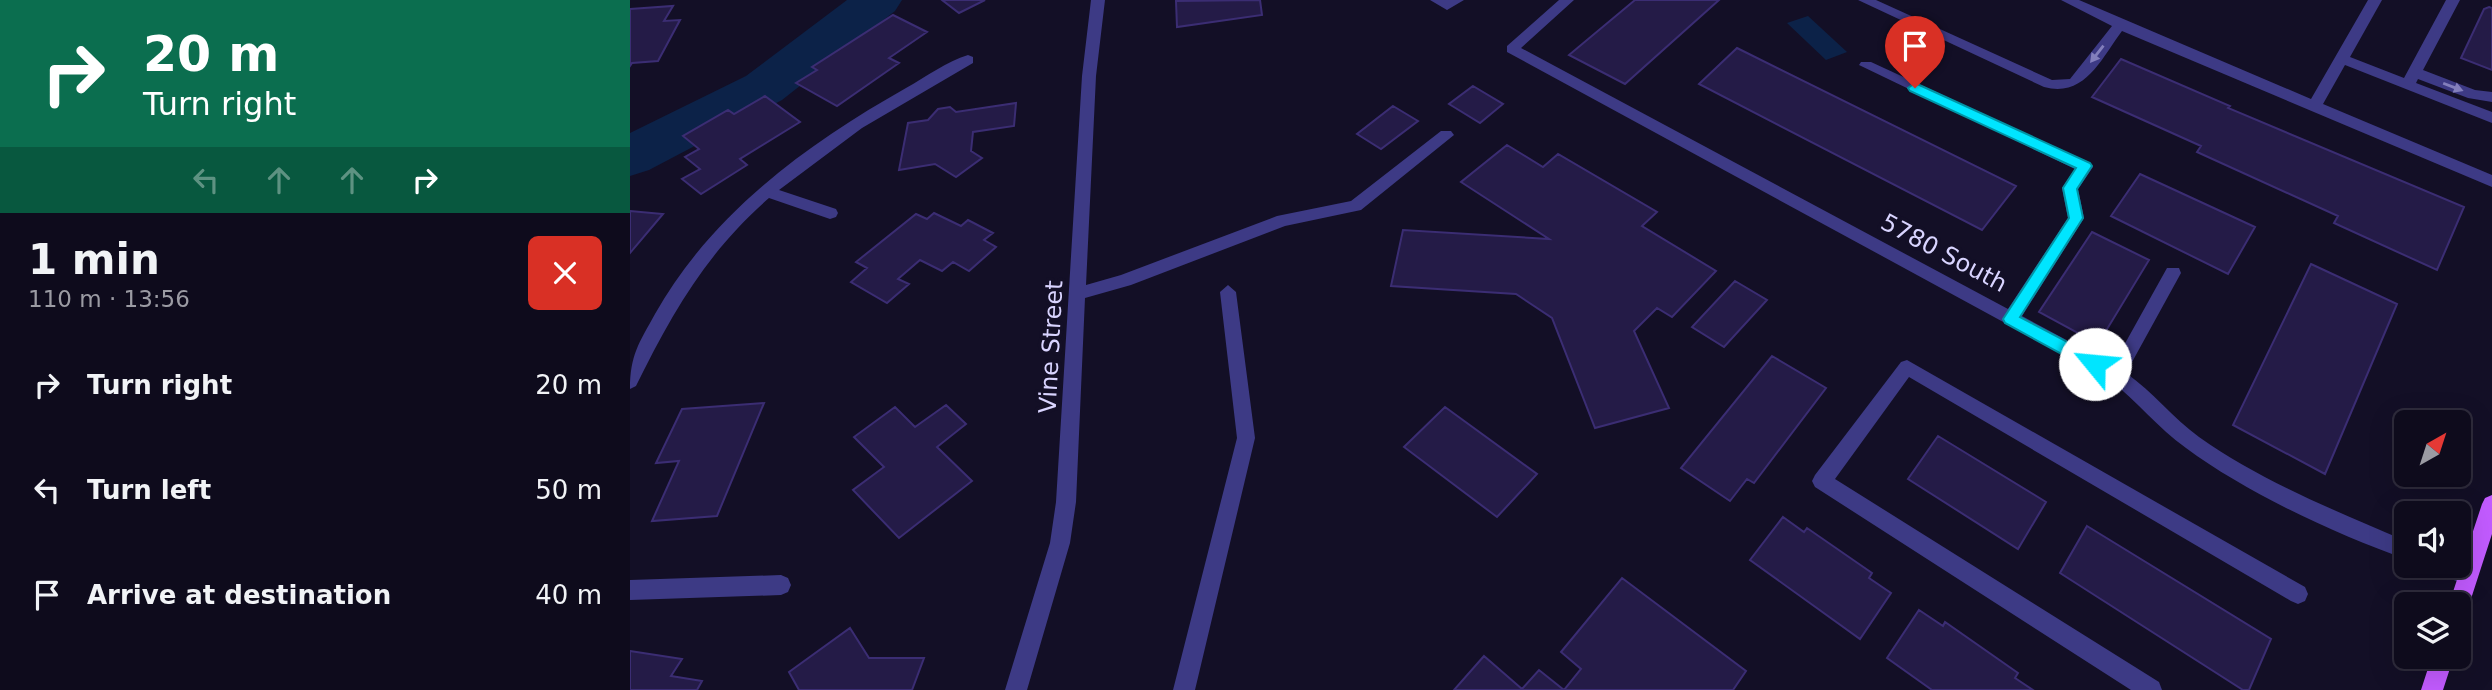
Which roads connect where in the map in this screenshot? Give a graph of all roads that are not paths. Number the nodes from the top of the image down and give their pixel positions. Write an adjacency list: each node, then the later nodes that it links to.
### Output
1 (1098, 0): 23 (street, Vine Street)
2 (1437, 0): 3 (street)
3 (1457, 0)
4 (1567, 0): 24 (street, 5780 South)
5 (1865, 0): 9 (street, one-way to 5)
6 (2068, 0): 9 (street)
7 (2375, 0): 10 (street)
8 (2453, 0): 13 (street)
9 (2120, 25): 15 (street)
10 (2342, 59): 13 (street); 15 (street)
11 (968, 60): 19 (street)
12 (1867, 65): 24 (street)
13 (2412, 79): 14 (street, one-way to 14); 16 (street)
14 (2492, 97)
15 (2315, 107): 18 (street)
16 (2492, 118)
17 (1446, 135): 23 (street)
18 (2492, 181)
19 (766, 191): 20 (street); 26 (street)
20 (831, 213)
21 (2173, 273): 25 (street)
22 (1228, 292): 35 (street)
23 (1078, 294): 34 (street, Vine Street)
24 (2011, 319): 25 (street, 5780 South)
25 (2116, 375): 28 (street, 5780 South)
26 (630, 381)
27 (2492, 504): 29 (main road)
28 (2394, 545)
29 (2471, 567)
30 (781, 585): 31 (street)
31 (630, 590)
32 (2298, 594): 36 (street)
33 (2439, 669): 37 (main road)
34 (1016, 690)
35 (1184, 690)
36 (2151, 690)
37 (2432, 690)

